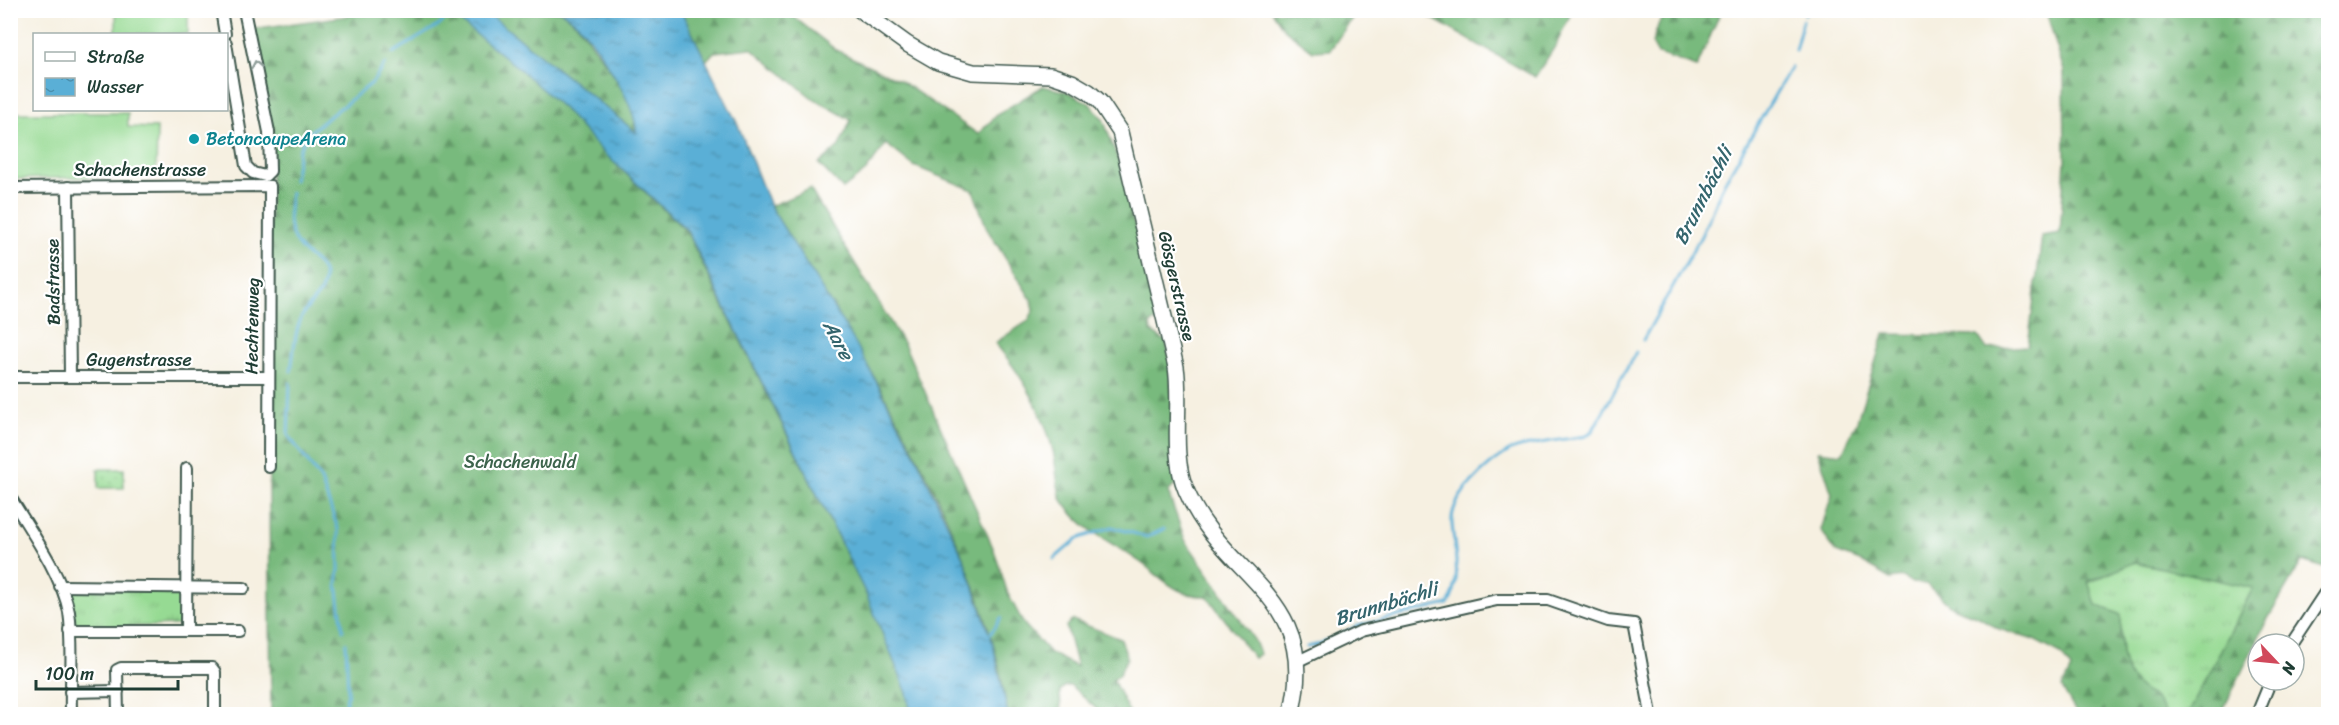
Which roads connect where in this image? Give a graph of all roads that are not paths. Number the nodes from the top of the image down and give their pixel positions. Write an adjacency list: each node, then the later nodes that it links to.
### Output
1 (221, 10): 4 (street)
2 (244, 10): 5 (street, one-way to 2)
3 (860, 10): 23 (main road, Gösgerstrasse)
4 (225, 33)
5 (228, 55)
6 (270, 186): 7 (street, Schachenstrasse); 11 (street, Hechtenweg)
7 (68, 187): 8 (street, Schachenstrasse); 10 (street, Badstrasse)
8 (10, 188)
9 (10, 377): 10 (street, Gugenstrasse)
10 (70, 377): 11 (street, Gugenstrasse)
11 (268, 377): 12 (street, Hechtenweg)
12 (269, 467)
13 (187, 468): 16 (street)
14 (10, 497): 15 (street)
15 (60, 586): 16 (street); 19 (street)
16 (186, 586): 17 (street); 20 (street)
17 (244, 588)
18 (2328, 588): 22 (street)
19 (70, 631): 20 (street); 25 (street)
20 (186, 632): 21 (street)
21 (238, 632)
22 (2299, 632)
23 (1298, 661): 30 (main road, Gösgerstrasse); 31 (street)
24 (117, 691): 25 (street); 28 (street); 29 (street)
25 (70, 692): 27 (street)
26 (2266, 692): 32 (street)
27 (71, 714)
28 (118, 714)
29 (215, 714)
30 (1291, 714)
31 (1651, 714)
32 (2257, 714)

